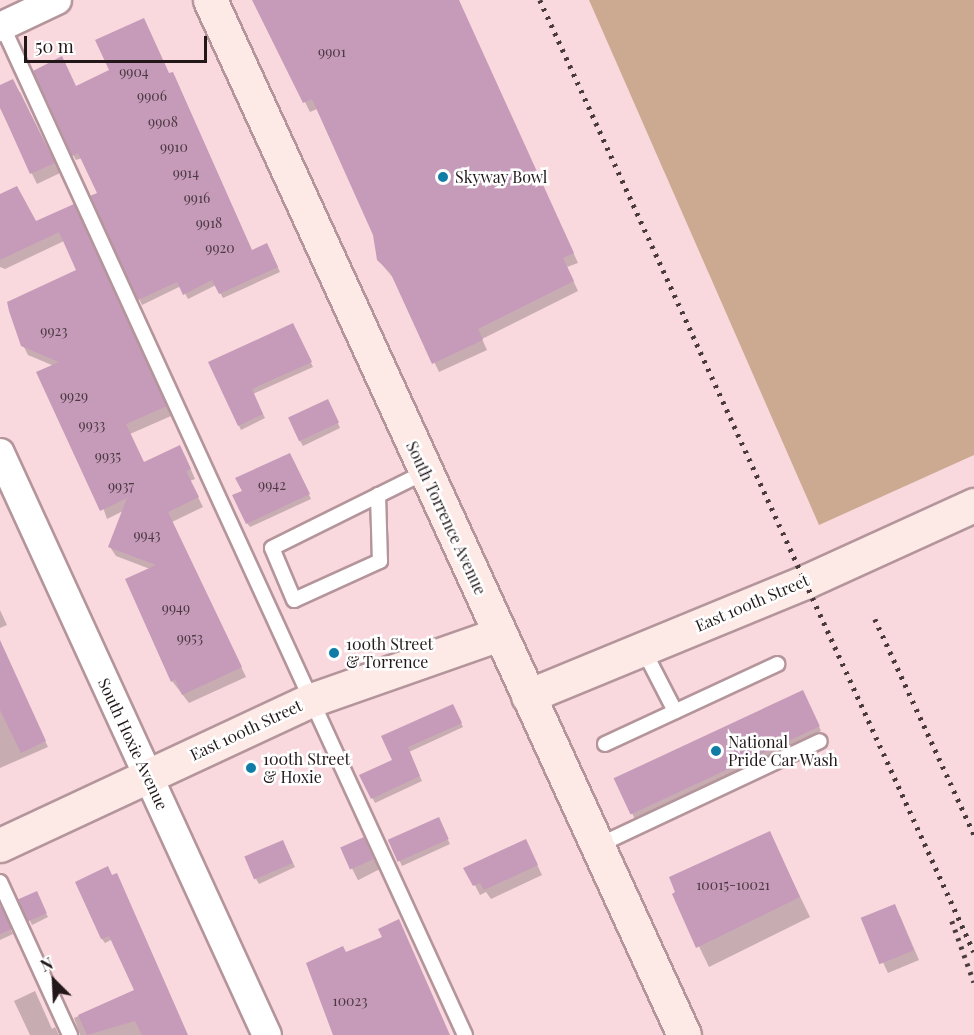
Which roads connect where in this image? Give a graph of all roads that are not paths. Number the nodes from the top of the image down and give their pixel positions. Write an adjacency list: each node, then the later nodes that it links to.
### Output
1 (57, 0): 3 (street)
2 (210, 0): 5 (main road, South Torrence Avenue)
3 (1, 24): 12 (lane)
4 (0, 453): 16 (street, South Hoxie Avenue)
5 (425, 472): 6 (lane); 8 (main road, South Torrence Avenue)
6 (378, 495): 6 (lane)
7 (974, 505): 9 (main road, East 100th Street)
8 (499, 634): 11 (main road, South Torrence Avenue); 12 (main road, East 100th Street)
9 (643, 649): 11 (main road, East 100th Street); 13 (lane)
10 (777, 664): 13 (lane)
11 (528, 696): 18 (main road, South Torrence Avenue)
12 (311, 700): 16 (main road, East 100th Street); 22 (lane)
13 (675, 711): 15 (lane)
14 (820, 741): 18 (lane)
15 (605, 744)
16 (148, 776): 17 (main road, East 100th Street); 21 (street, South Hoxie Avenue)
17 (0, 845)
18 (597, 846): 23 (main road, South Torrence Avenue)
19 (0, 882): 20 (lane)
20 (70, 1035)
21 (267, 1035)
22 (465, 1035)
23 (684, 1035)

